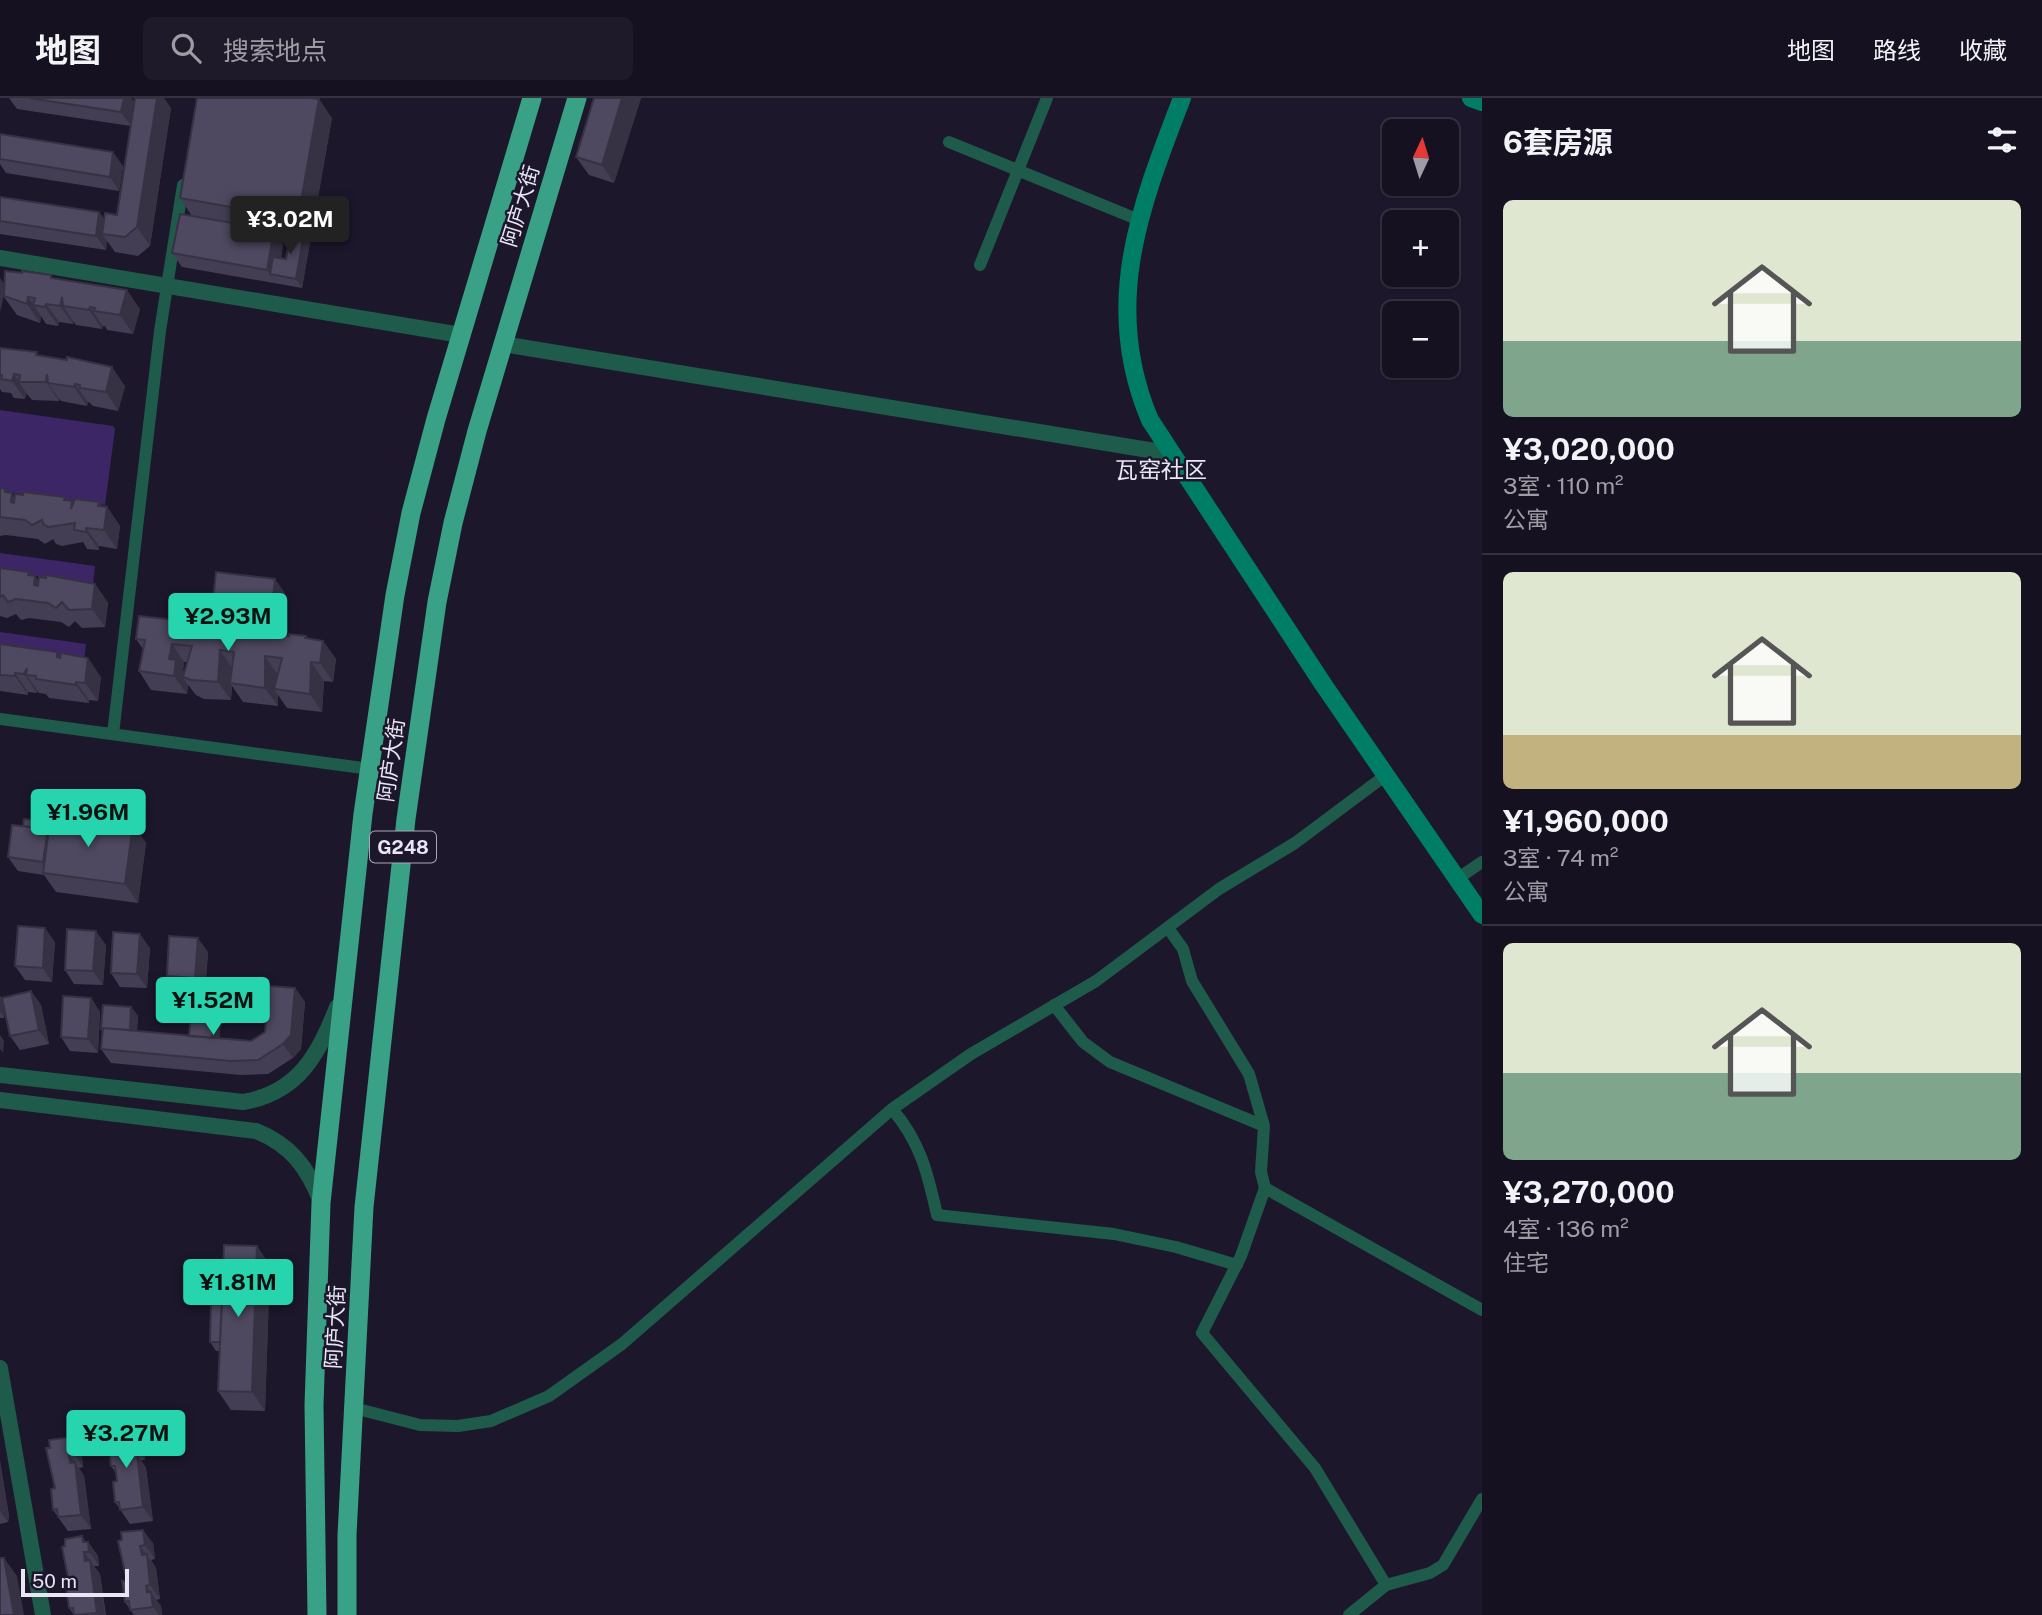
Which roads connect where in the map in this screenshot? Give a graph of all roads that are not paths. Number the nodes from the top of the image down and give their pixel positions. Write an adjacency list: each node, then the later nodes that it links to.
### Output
1 (531, 98): 15 (highway, G248)
2 (577, 98): 16 (highway, 阿庐大街 / G248)
3 (1047, 98): 10 (street)
4 (1182, 98): 11 (main road)
5 (1192, 98): 23 (main road)
6 (1471, 98): 7 (main road)
7 (1482, 102)
8 (949, 142): 10 (street)
9 (186, 169): 14 (street)
10 (1018, 171): 11 (street); 13 (street)
11 (1139, 220): 17 (main road)
12 (0, 258): 14 (street)
13 (980, 265)
14 (167, 286): 15 (street); 19 (street)
15 (460, 335): 20 (highway, G248)
16 (503, 344): 17 (street); 38 (highway, 阿庐大街 / G248)
17 (1173, 454): 21 (main road)
18 (0, 719): 19 (street)
19 (113, 734): 20 (street)
20 (370, 769): 27 (highway, G248)
21 (1386, 775): 23 (main road); 26 (street)
22 (1482, 862): 23 (street)
23 (1462, 876): 24 (main road); 25 (main road)
24 (1482, 898)
25 (1482, 915)
26 (1168, 928): 28 (street); 32 (street)
27 (344, 988): 29 (street); 34 (highway, G248)
28 (1054, 1005): 31 (street); 32 (street)
29 (0, 1075)
30 (0, 1100): 34 (street)
31 (892, 1110): 35 (street); 38 (street)
32 (1264, 1126): 33 (street)
33 (1265, 1188): 35 (street); 36 (street)
34 (321, 1203): 42 (highway, G248)
35 (1237, 1265): 40 (street)
36 (1482, 1310)
37 (0, 1368): 41 (street)
38 (354, 1408): 43 (highway, 阿庐大街 / G248)
39 (1482, 1499): 40 (street)
40 (1386, 1585): 44 (street)
41 (43, 1615)
42 (317, 1615)
43 (347, 1615)
44 (1349, 1615)

